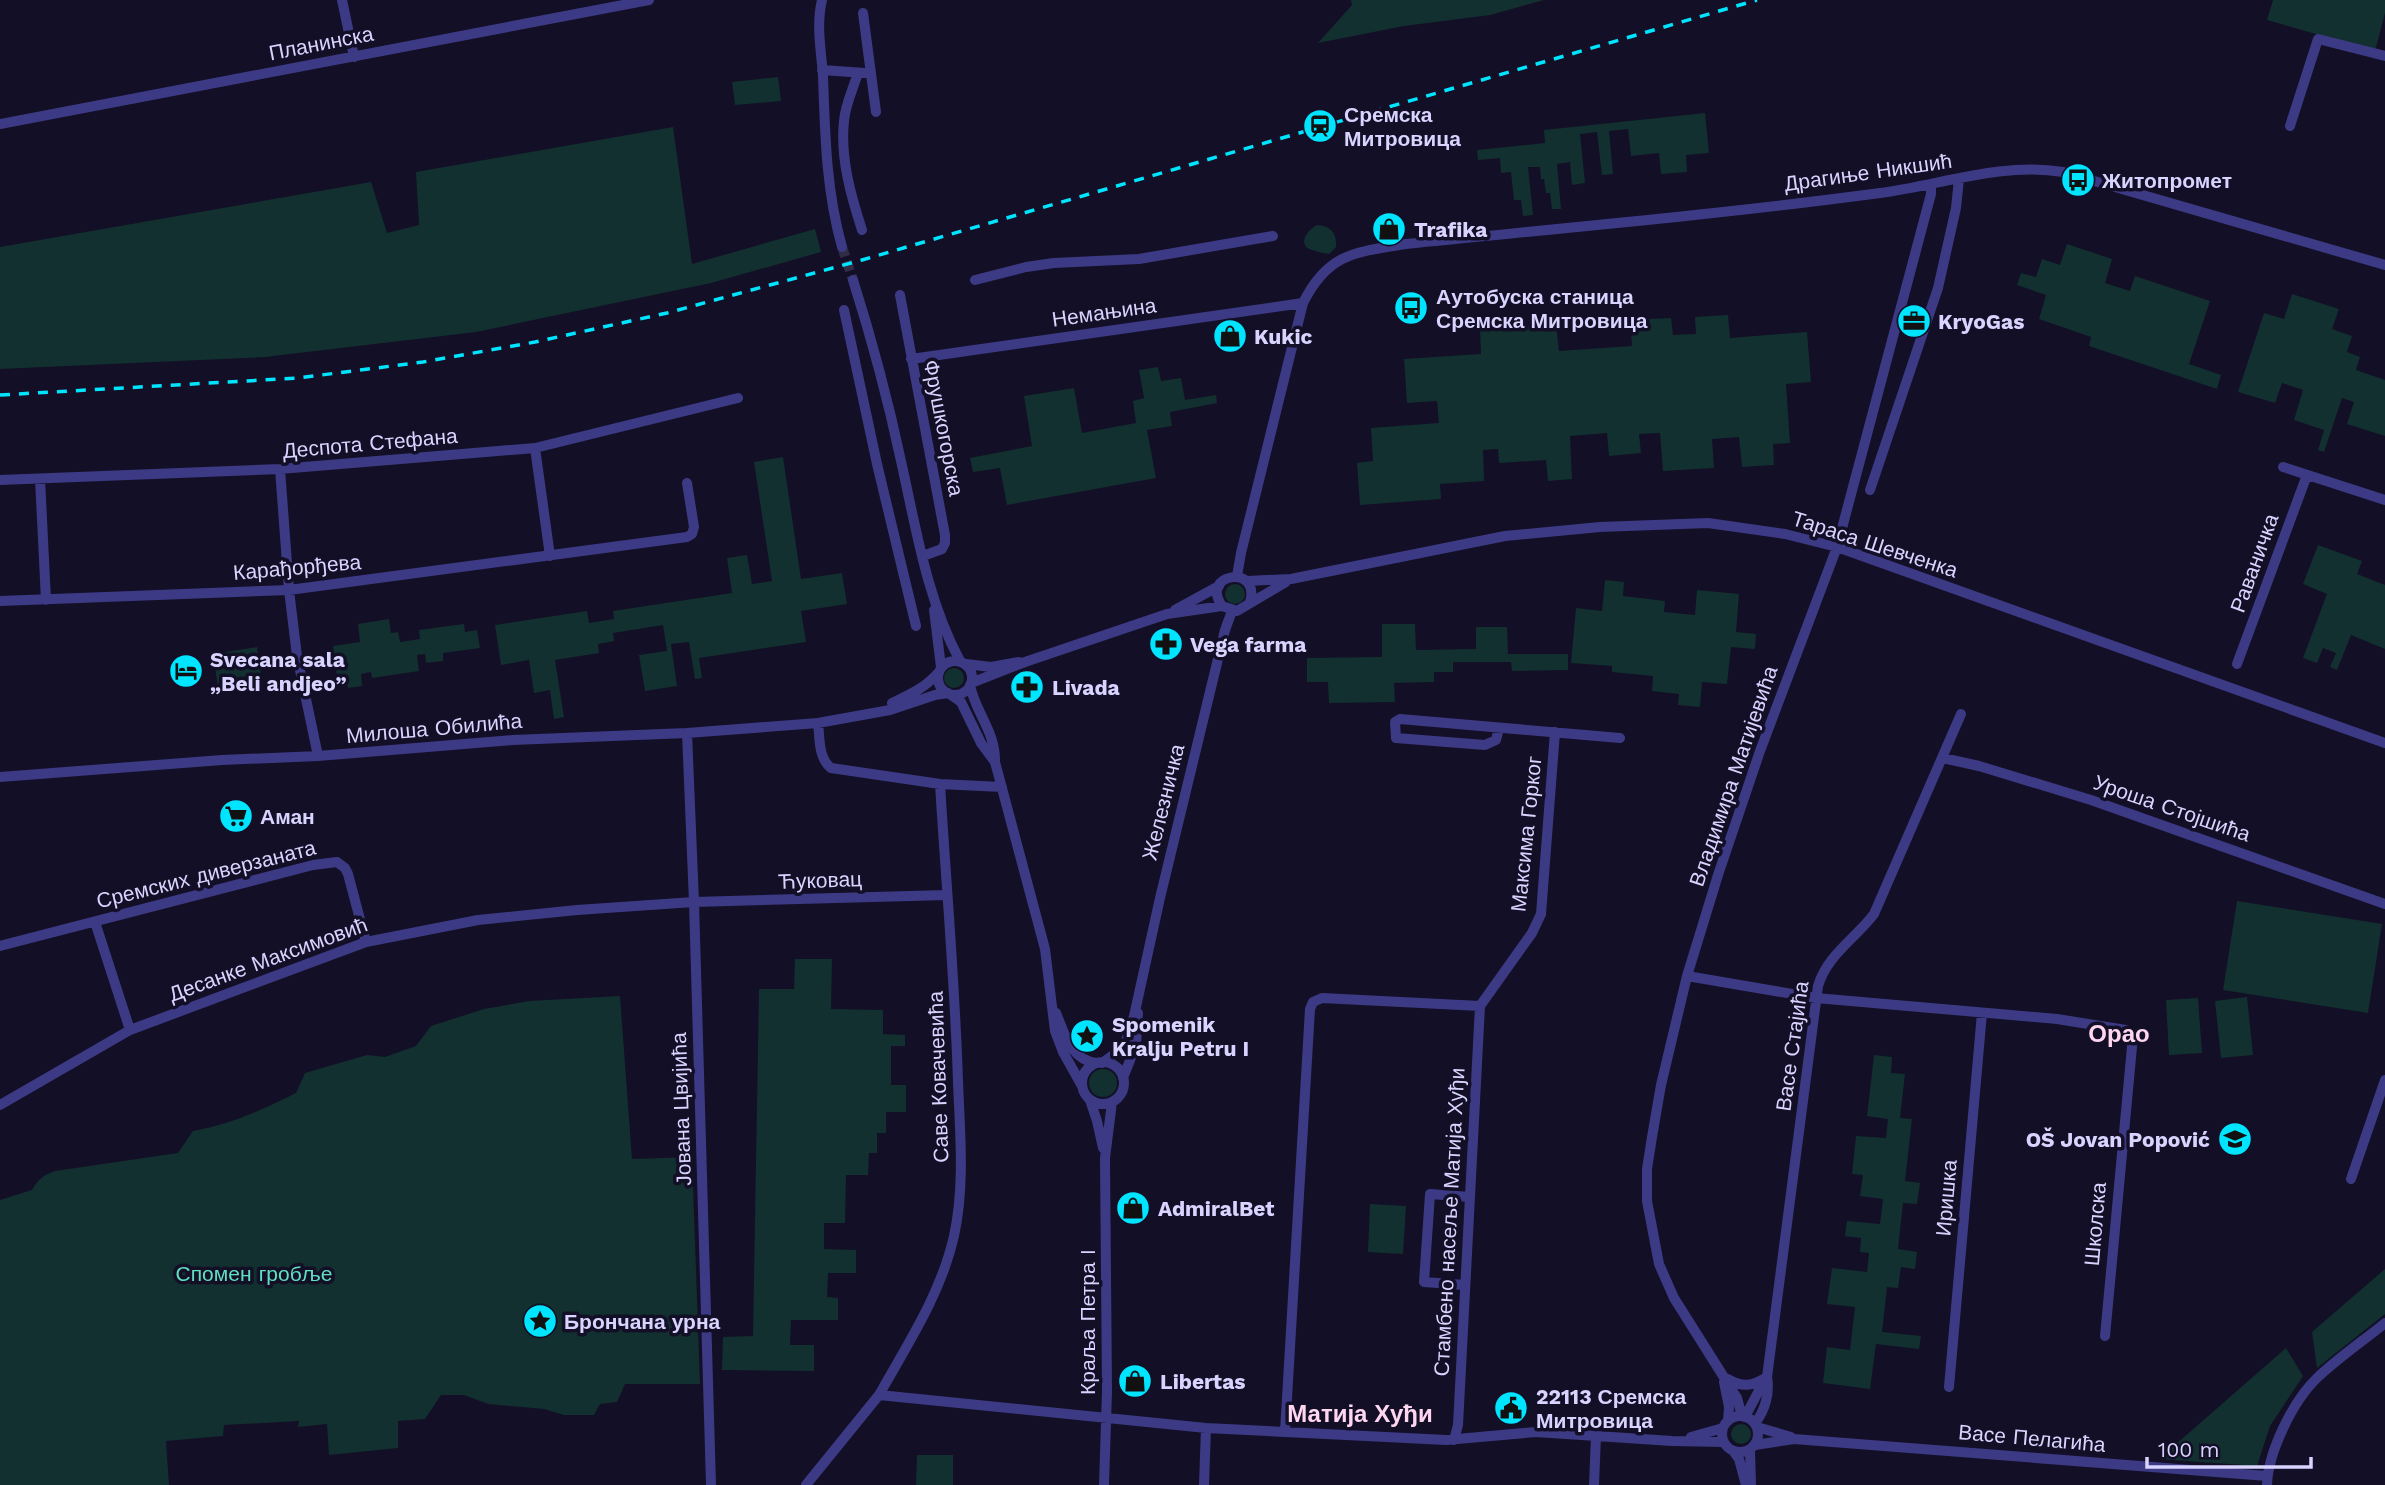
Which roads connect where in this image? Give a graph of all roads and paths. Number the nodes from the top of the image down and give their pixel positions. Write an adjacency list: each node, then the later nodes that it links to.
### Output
1 (342, 0): 7 (street)
2 (649, 0): 7 (street, Планинска)
3 (811, 0): 6 (street)
4 (822, 0): 6 (street)
5 (863, 13): 10 (street)
6 (819, 23): 9 (street)
7 (354, 57): 12 (street, Планинска)
8 (2385, 57): 13 (street)
9 (822, 70): 10 (street); 18 (street)
10 (864, 73): 11 (street); 16 (street)
11 (876, 112)
12 (0, 124)
13 (2290, 126)
14 (1959, 179): 15 (street, Драгиње Никшић); 19 (street, Драгиње Никшић); 35 (street)
15 (1931, 185): 23 (street, Драгиње Никшић); 37 (street, Владимира Матијевића)
16 (862, 230)
17 (1273, 236): 21 (street)
18 (842, 247)
19 (2385, 265)
20 (853, 280): 28 (street)
21 (975, 280)
22 (900, 295): 25 (street, Фрушкогорска)
23 (1303, 303): 25 (street, Немањина); 40 (street)
24 (844, 310): 28 (street)
25 (911, 359): 39 (street, Фрушкогорска)
26 (738, 398): 27 (street, Деспота Стефана)
27 (535, 449): 30 (street, Деспота Стефана); 38 (street)
28 (889, 462): 39 (street); 50 (street)
29 (2283, 467): 31 (street)
30 (280, 469): 32 (street, Деспота Стефана); 44 (street)
31 (2307, 475): 36 (street); 53 (street, Раваничка)
32 (40, 479): 33 (street, Деспота Стефана); 45 (street)
33 (0, 480)
34 (687, 483): 38 (street, Карађорђева)
35 (1870, 490)
36 (2385, 500)
37 (1837, 547): 41 (street, Тараса Шевченка); 64 (street, Тараса Шевченка); 77 (street, Владимира Матијевића)
38 (550, 555): 44 (street, Карађорђева)
39 (923, 556): 42 (street)
40 (1242, 579): 41 (street, Тараса Шевченка); 43 (street); 47 (street)
41 (1291, 579): 47 (street, Тараса Шевченка)
42 (931, 586): 52 (street); 54 (street)
43 (1219, 586): 48 (street); 49 (street)
44 (289, 590): 45 (street, Карађорђева); 65 (street)
45 (46, 600): 46 (street, Карађорђева)
46 (0, 601)
47 (1250, 602): 48 (street)
48 (1227, 609): 49 (street); 79 (street, Железничка)
49 (1167, 614): 51 (street)
50 (916, 626)
51 (1025, 662): 52 (street); 55 (street)
52 (963, 663): 54 (street); 55 (street)
53 (2237, 664)
54 (939, 670): 56 (street); 57 (street, Милоша Обилића)
55 (970, 684): 56 (street); 67 (street)
56 (949, 694): 57 (street, Милоша Обилића); 67 (street)
57 (870, 712): 59 (street, Милоша Обилића)
58 (1961, 714): 66 (street, Васе Стајића)
59 (818, 723): 62 (street, Милоша Обилића); 69 (street)
60 (1499, 727): 60 (street, Максима Горког); 61 (street, Максима Горког)
61 (1555, 732): 63 (street, Максима Горког); 81 (street, Максима Горког)
62 (687, 733): 65 (street, Милоша Обилића); 72 (street, Јована Цвијића)
63 (1620, 738)
64 (2385, 743)
65 (318, 756): 68 (street, Милоша Обилића)
66 (1943, 758): 73 (street, Уроша Стојшића); 78 (street, Васе Стајића)
67 (995, 762): 70 (street)
68 (0, 778)
69 (940, 784): 70 (street); 71 (street, Саве Ковачевића)
70 (1002, 787): 80 (street)
71 (947, 895): 72 (street, Ћуковац); 100 (street, Саве Ковачевића)
72 (694, 902): 75 (street, Десанке Максимовић); 115 (street, Јована Цвијића)
73 (2385, 904)
74 (95, 922): 75 (street, Сремских диверзаната); 76 (street, Сремских диверзаната); 83 (street)
75 (366, 942): 83 (street, Десанке Максимовић)
76 (0, 946)
77 (1688, 976): 78 (street); 97 (street, Владимира Матијевића)
78 (1816, 998): 82 (street); 98 (street, Васе Стајића)
79 (1137, 1003): 84 (street, Железничка); 85 (street, Железничка)
80 (1053, 1004): 84 (street); 87 (street)
81 (1480, 1006): 93 (street, Стамбено насеље Матија Хуђи); 106 (street)
82 (1982, 1013): 96 (street, Школска); 99 (street, Иришка)
83 (130, 1030): 90 (street, Десанке Максимовић)
84 (1099, 1063): 85 (street); 87 (street)
85 (1123, 1078): 89 (street)
86 (2385, 1080): 92 (street)
87 (1082, 1086): 88 (street)
88 (1090, 1100): 89 (street); 91 (street, Краља Петра I)
89 (1112, 1102): 91 (street, Краља Петра I)
90 (0, 1105)
91 (1105, 1158): 102 (street, Краља Петра I)
92 (2351, 1179)
93 (1470, 1197): 94 (street, Стамбено насеље Матија Хуђи); 94 (street)
94 (1465, 1285): 109 (street, Стамбено насеље Матија Хуђи)
95 (2385, 1323): 114 (street)
96 (2105, 1336)
97 (1722, 1376): 98 (street); 101 (street, Владимира Матијевића); 103 (street, Владимира Матијевића)
98 (1767, 1377): 101 (street, Васе Стајића); 104 (street, Васе Стајића)
99 (1949, 1387)
100 (879, 1395): 102 (street); 116 (street, Саве Ковачевића)
101 (1743, 1416): 103 (street); 104 (street)
102 (1107, 1418): 105 (street); 117 (street, Краља Петра I)
103 (1726, 1424): 110 (street); 111 (street)
104 (1756, 1425): 108 (street, Васе Пелагића); 112 (street)
105 (1206, 1428): 106 (street); 118 (street)
106 (1285, 1432): 109 (street)
107 (1596, 1436): 109 (street); 110 (street); 119 (street)
108 (1794, 1439): 112 (street, Васе Пелагића); 114 (street, Васе Пелагића)
109 (1454, 1440)
110 (1672, 1441): 111 (street)
111 (1724, 1442): 113 (street)
112 (1753, 1447): 113 (street); 120 (street)
113 (1734, 1452): 120 (street)
114 (2267, 1480)
115 (711, 1485)
116 (806, 1485)
117 (1104, 1485)
118 (1204, 1485)
119 (1594, 1485)
120 (1749, 1485)

